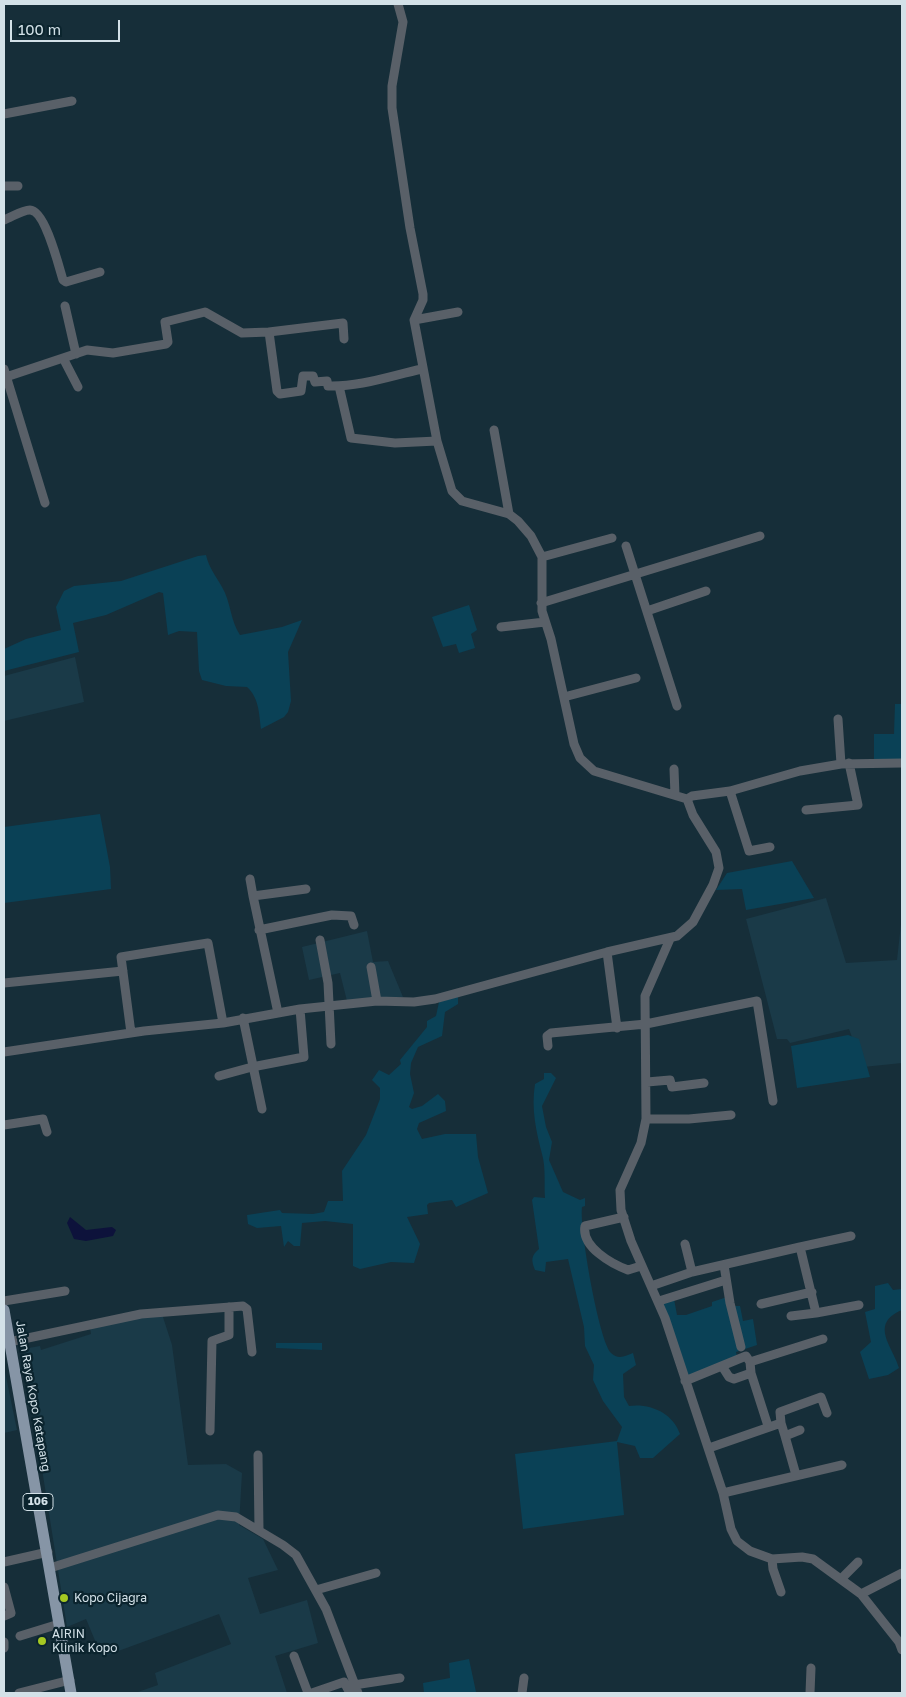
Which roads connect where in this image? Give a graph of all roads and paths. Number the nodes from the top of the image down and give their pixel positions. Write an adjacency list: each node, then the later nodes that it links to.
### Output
1 (398, 4): 10 (street)
2 (72, 101): 3 (street)
3 (4, 114)
4 (4, 186): 5 (street)
5 (18, 186)
6 (4, 220): 7 (street)
7 (100, 272)
8 (65, 306): 13 (street)
9 (458, 312): 10 (street)
10 (414, 320): 15 (street)
11 (269, 332): 12 (street); 13 (street); 17 (street)
12 (344, 339)
13 (76, 354): 14 (street)
14 (63, 358): 16 (street); 18 (street)
15 (422, 369): 17 (street); 20 (street)
16 (4, 372): 21 (street)
17 (339, 386): 20 (street)
18 (78, 387)
19 (494, 430): 22 (street)
20 (437, 441): 22 (street)
21 (45, 503)
22 (509, 514): 26 (street)
23 (760, 536): 27 (street)
24 (612, 538): 26 (street)
25 (626, 546): 27 (street)
26 (542, 557): 29 (street)
27 (635, 574): 29 (street); 30 (street)
28 (706, 591): 30 (street)
29 (541, 603): 31 (street)
30 (647, 611): 35 (street)
31 (545, 622): 32 (street); 34 (street)
32 (501, 627)
33 (636, 678): 34 (street)
34 (564, 697): 41 (street)
35 (677, 706)
36 (838, 719): 37 (street)
37 (845, 763): 38 (street); 40 (street); 43 (street)
38 (902, 764)
39 (674, 769): 41 (street)
40 (730, 791): 42 (street); 44 (street)
41 (675, 795): 42 (street)
42 (687, 800): 50 (street)
43 (806, 810)
44 (770, 847)
45 (250, 879): 47 (street)
46 (306, 889): 47 (street)
47 (253, 896): 49 (street)
48 (354, 925): 49 (street)
49 (259, 930): 59 (street)
50 (670, 939): 52 (street); 62 (street)
51 (320, 940): 57 (street)
52 (607, 952): 56 (street); 63 (street)
53 (371, 967): 56 (street)
54 (123, 971): 55 (street); 61 (street); 64 (street)
55 (4, 983)
56 (377, 1001): 57 (street)
57 (329, 1007): 58 (street); 65 (street)
58 (300, 1009): 59 (street); 68 (street)
59 (278, 1013): 60 (street)
60 (243, 1018): 61 (street); 68 (street)
61 (224, 1023): 64 (street)
62 (646, 1024): 63 (street); 70 (street); 72 (street)
63 (617, 1028): 66 (street)
64 (131, 1033): 67 (street)
65 (330, 1044)
66 (548, 1046)
67 (4, 1052)
68 (252, 1067): 69 (street); 73 (street)
69 (219, 1076)
70 (647, 1082): 71 (street); 75 (street)
71 (704, 1083)
72 (774, 1101)
73 (262, 1109)
74 (731, 1115): 75 (street)
75 (646, 1119): 78 (street)
76 (4, 1126): 77 (street)
77 (47, 1132)
78 (624, 1218): 83 (street); 83 (street)
79 (851, 1236): 81 (street)
80 (685, 1244): 84 (street)
81 (800, 1247): 82 (street); 88 (street)
82 (724, 1265): 84 (street); 85 (street)
83 (641, 1266): 86 (street)
84 (692, 1272): 86 (street)
85 (726, 1280): 90 (street); 99 (street)
86 (651, 1286): 90 (street)
87 (65, 1291): 89 (street)
88 (812, 1292): 91 (street); 95 (street)
89 (4, 1301)
90 (659, 1301): 104 (street)
91 (760, 1304)
92 (859, 1305): 95 (street)
93 (229, 1307): 98 (street); 100 (street); 109 (street)
94 (4, 1310): 98 (main road, Jalan Raya Kopo Katapang / 106)
95 (816, 1313): 96 (street)
96 (791, 1316)
97 (823, 1339): 101 (street)
98 (9, 1342): 117 (main road, Jalan Raya Kopo Katapang / 106)
99 (741, 1347)
100 (252, 1352)
101 (750, 1362): 102 (street); 103 (street)
102 (722, 1366): 103 (street); 104 (street)
103 (751, 1373): 107 (street)
104 (684, 1381): 111 (street)
105 (827, 1413): 106 (street)
106 (781, 1423): 107 (street); 110 (street)
107 (768, 1426): 111 (street)
108 (800, 1430): 110 (street)
109 (210, 1431)
110 (785, 1436): 114 (street)
111 (709, 1448): 115 (street)
112 (258, 1455): 116 (street)
113 (842, 1465): 114 (street)
114 (796, 1475): 115 (street)
115 (724, 1493): 118 (street)
116 (259, 1530): 121 (street); 126 (street)
117 (48, 1552): 119 (street); 121 (main road, Jalan Raya Kopo Katapang / 106)
118 (772, 1559): 124 (street); 127 (street)
119 (4, 1560)
120 (858, 1562): 124 (street)
121 (50, 1568): 130 (main road, Jalan Raya Kopo Katapang / 106)
122 (376, 1573): 126 (street)
123 (902, 1573): 128 (street)
124 (841, 1579): 128 (street)
125 (4, 1588): 129 (street)
126 (316, 1590): 140 (street)
127 (781, 1592)
128 (861, 1594): 134 (street)
129 (4, 1616)
130 (59, 1624): 131 (street); 139 (main road, Jalan Raya Kopo Katapang / 106)
131 (20, 1636)
132 (4, 1642): 133 (street)
133 (4, 1648)
134 (902, 1650)
135 (294, 1656): 143 (street)
136 (811, 1668): 146 (street)
137 (400, 1678): 140 (street)
138 (524, 1678): 145 (street)
139 (70, 1680): 141 (street); 142 (main road, Jalan Raya Kopo Katapang / 106)
140 (354, 1690): 144 (street)
141 (19, 1693)
142 (71, 1693)
143 (308, 1693)
144 (312, 1693)
145 (522, 1693)
146 (810, 1693)

